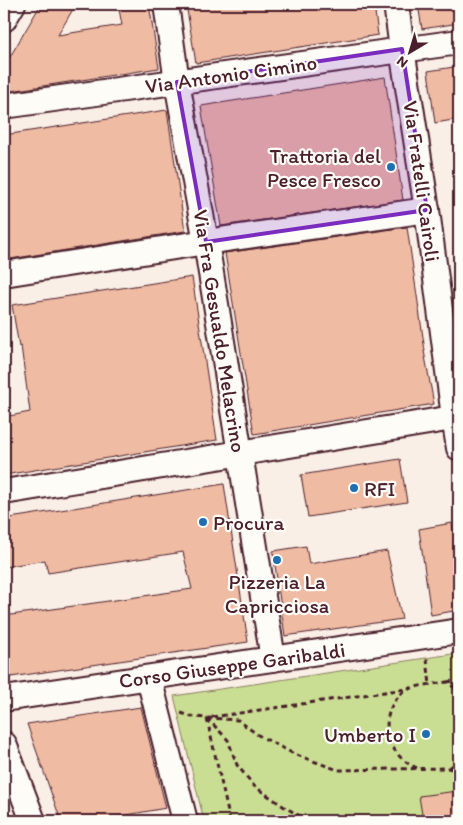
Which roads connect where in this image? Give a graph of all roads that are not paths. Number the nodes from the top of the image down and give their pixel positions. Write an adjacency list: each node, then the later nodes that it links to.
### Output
1 (13, 4): 4 (street)
2 (166, 4): 7 (street, Via Fra Gesualdo Melacrino)
3 (396, 4): 6 (street, Via Fratelli Cairoli)
4 (4, 20)
5 (459, 42): 6 (street, Via Antonio Cimino)
6 (402, 50): 7 (street, Via Antonio Cimino); 9 (street, Via Fratelli Cairoli)
7 (177, 82): 8 (street, Via Antonio Cimino); 10 (street, Via Fra Gesualdo Melacrino)
8 (4, 106)
9 (427, 210): 10 (street); 12 (street, Via Fratelli Cairoli)
10 (206, 242): 11 (street); 14 (street, Via Fra Gesualdo Melacrino)
11 (4, 274)
12 (457, 417): 13 (street, Via Fratelli Cairoli); 14 (street)
13 (459, 448)
14 (240, 453): 15 (street); 17 (street, Via Fra Gesualdo Melacrino)
15 (4, 492)
16 (459, 631): 17 (street, Corso Giuseppe Garibaldi)
17 (273, 659): 18 (street, Corso Giuseppe Garibaldi)
18 (149, 678): 19 (street, Corso Giuseppe Garibaldi); 21 (street)
19 (4, 699)
20 (4, 744): 22 (street)
21 (181, 820)
22 (33, 821)

